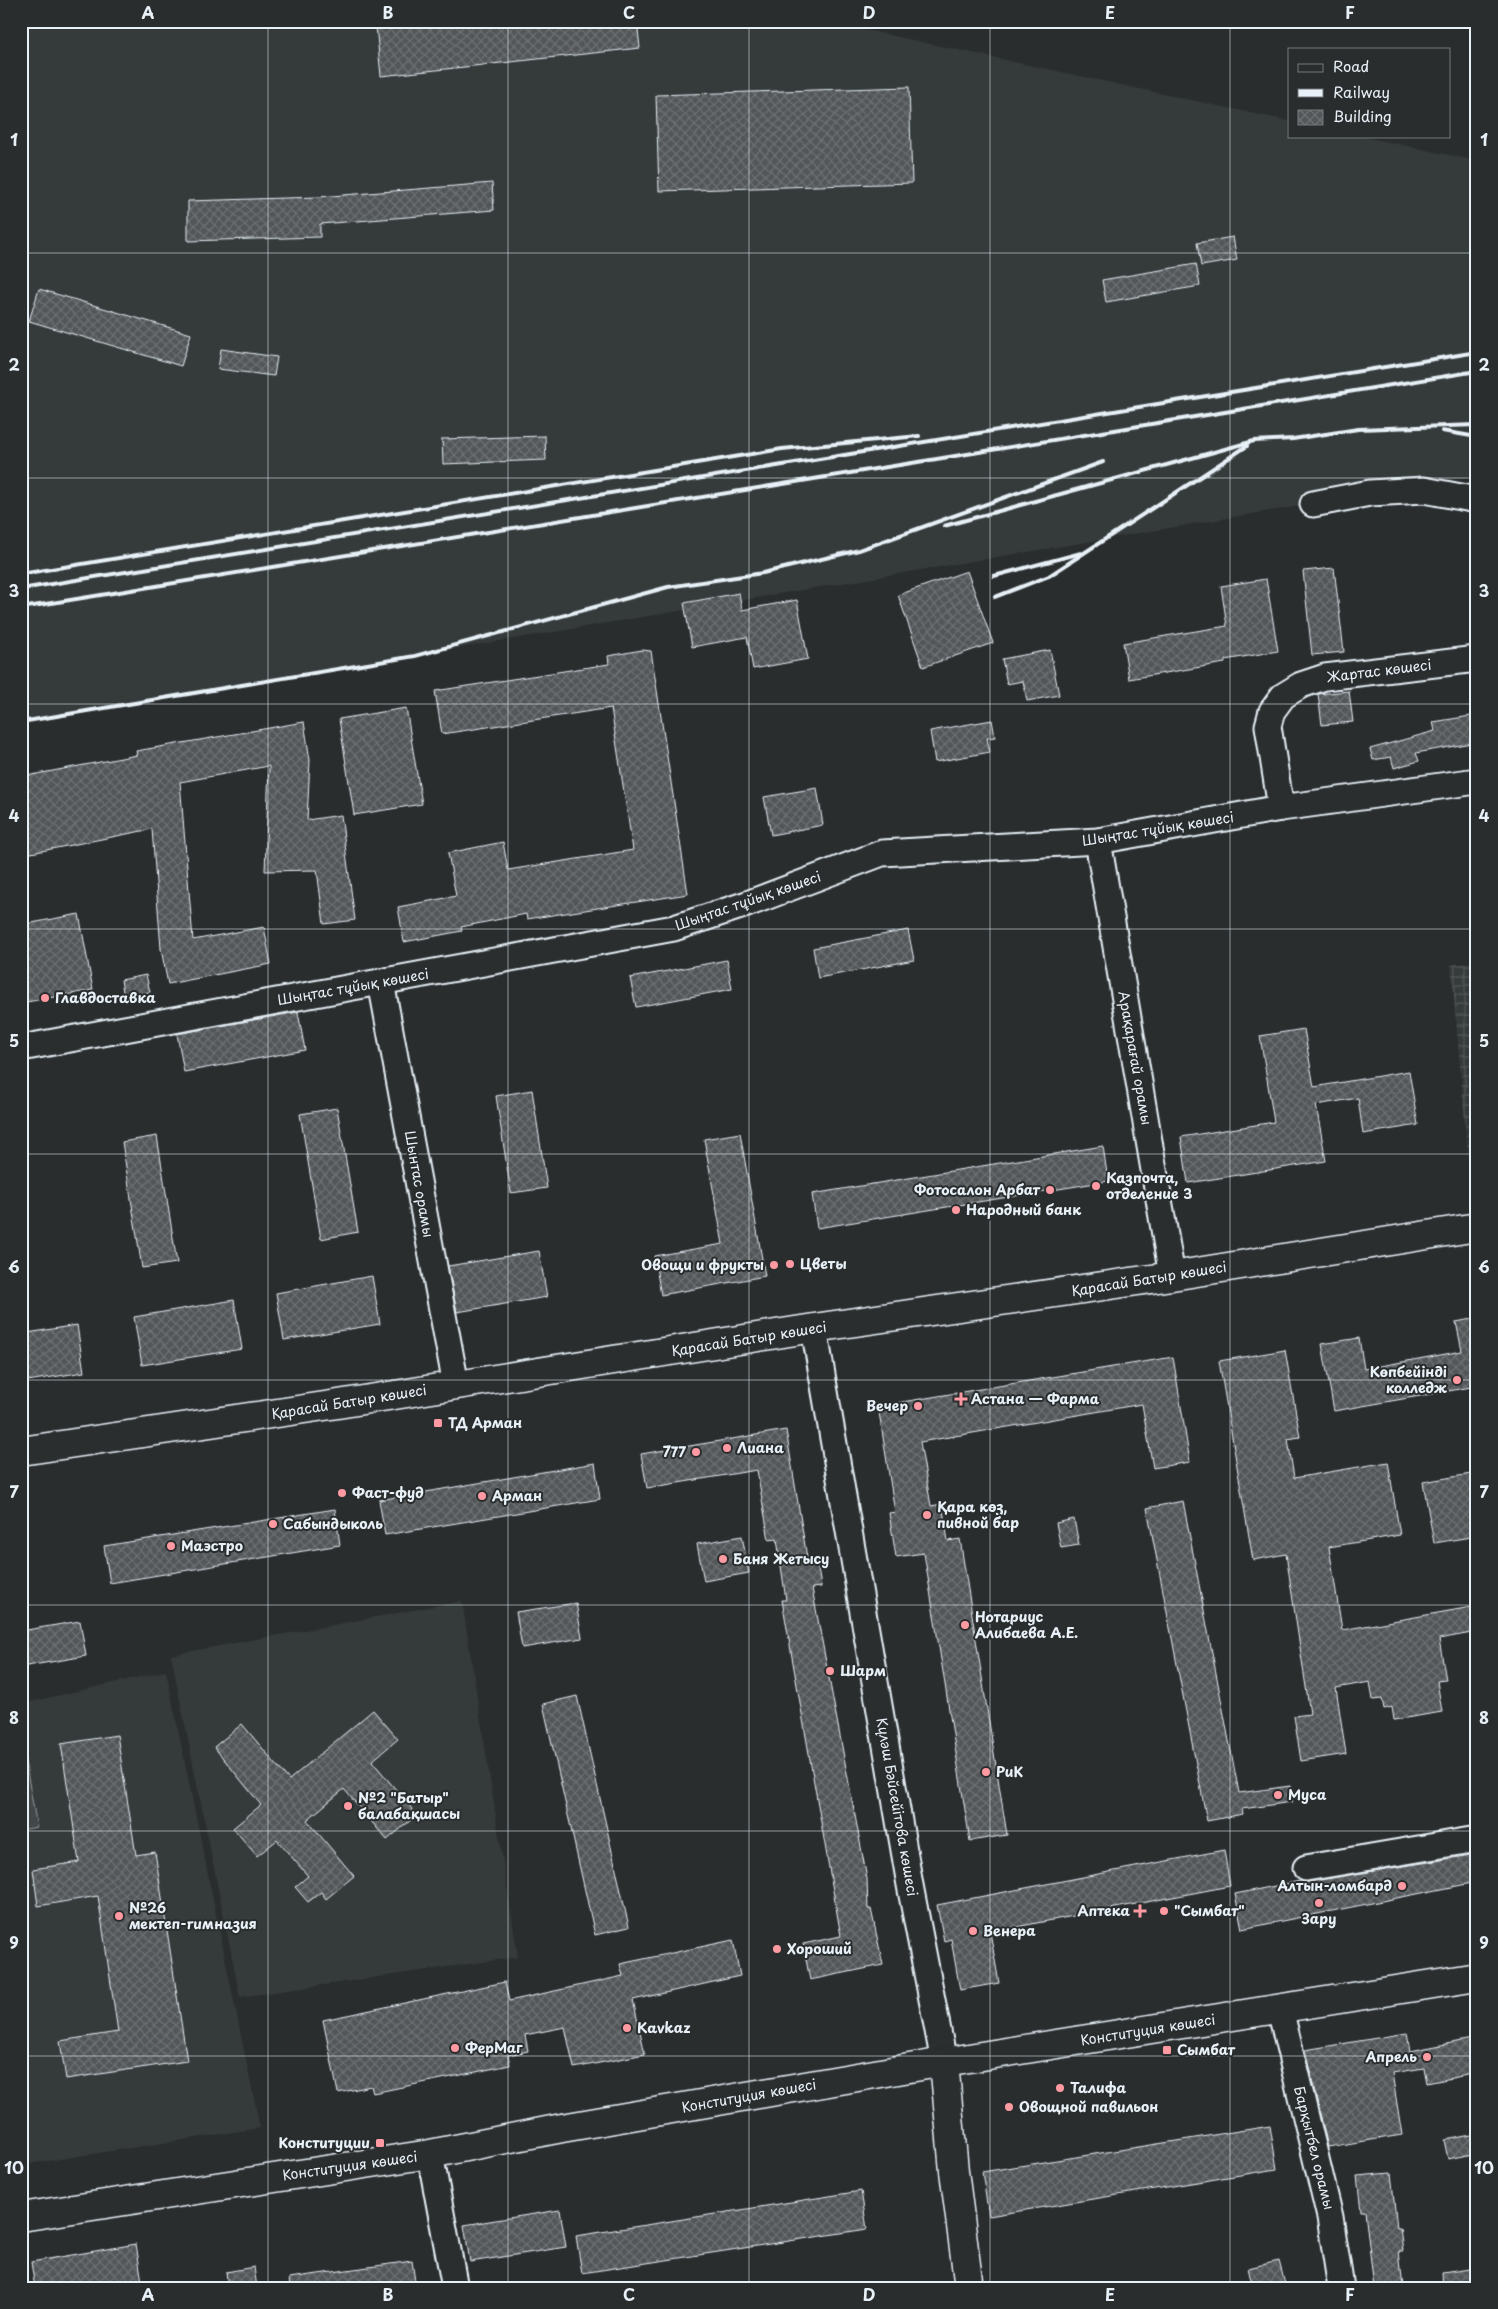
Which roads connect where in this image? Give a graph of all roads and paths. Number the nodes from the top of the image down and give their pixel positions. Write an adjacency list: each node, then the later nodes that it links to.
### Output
1 (1477, 500): 2 (street)
2 (1313, 504)
3 (1477, 659): 5 (street, Жартас көшесі)
4 (1477, 781): 5 (street, Шыңтас тұйық көшесі)
5 (1281, 808): 6 (street, Шыңтас тұйық көшесі)
6 (1098, 841): 7 (street, Шыңтас тұйық көшесі); 10 (street, Арақарағай орамы)
7 (381, 982): 8 (street, Шыңтас тұйық көшесі); 12 (street, Шынтас орамы)
8 (21, 1048)
9 (1477, 1227): 10 (street, Қарасай Батыр көшесі)
10 (1172, 1276): 11 (street, Қарасай Батыр көшесі)
11 (814, 1328): 12 (street, Қарасай Батыр көшесі); 18 (street, Күләш Бәйсейітова көшесі)
12 (456, 1385): 13 (street, Қарасай Батыр көшесі)
13 (21, 1451)
14 (1477, 1839): 15 (street)
15 (1306, 1868)
16 (1477, 1978): 17 (street, Конституция көшесі)
17 (1280, 2009): 18 (street, Конституция көшесі); 23 (street, Барқытбел орамы)
18 (944, 2062): 19 (street, Конституция көшесі); 22 (street, Күләш Бәйсейітова көшесі)
19 (430, 2154): 20 (street, Конституция көшесі); 21 (street)
20 (21, 2217)
21 (455, 2288)
22 (969, 2288)
23 (1341, 2288)

